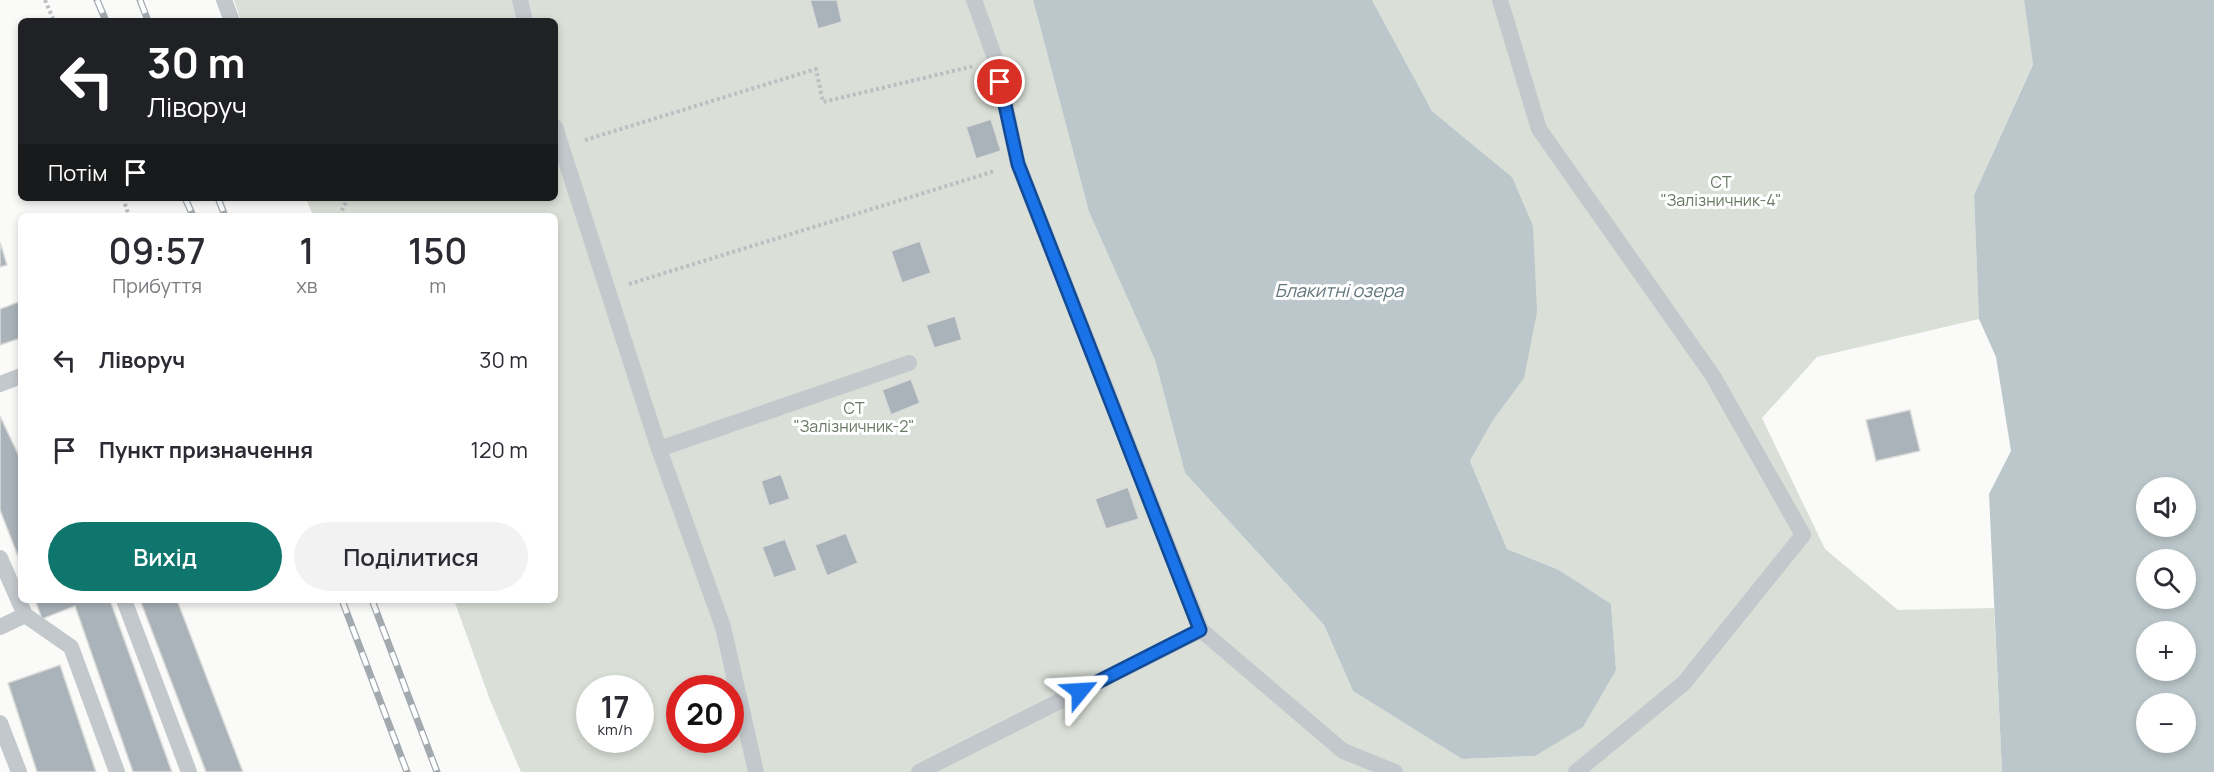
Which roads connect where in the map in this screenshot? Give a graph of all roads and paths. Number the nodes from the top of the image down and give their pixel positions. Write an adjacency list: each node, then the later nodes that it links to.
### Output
1 (45, 0): 6 (path)
2 (224, 0): 7 (lane)
3 (520, 0): 8 (lane)
4 (974, 0): 9 (lane)
5 (1500, 0): 32 (lane)
6 (53, 18)
7 (231, 18)
8 (524, 18)
9 (996, 61): 11 (path); 12 (lane)
10 (558, 137): 11 (lane)
11 (561, 147): 13 (lane)
12 (1018, 164): 13 (path); 24 (lane)
13 (608, 291): 17 (lane)
14 (909, 363): 17 (lane)
15 (18, 381): 16 (lane)
16 (0, 384)
17 (659, 449): 29 (lane)
18 (0, 558): 19 (lane)
19 (18, 601)
20 (19, 603): 22 (lane)
21 (125, 603): 28 (lane)
22 (24, 615): 23 (lane); 27 (lane)
23 (0, 627)
24 (1200, 630): 30 (lane); 31 (lane)
25 (0, 723): 26 (lane)
26 (19, 772)
27 (117, 772)
28 (189, 772)
29 (756, 772)
30 (919, 772)
31 (1395, 772)
32 (1576, 772)

